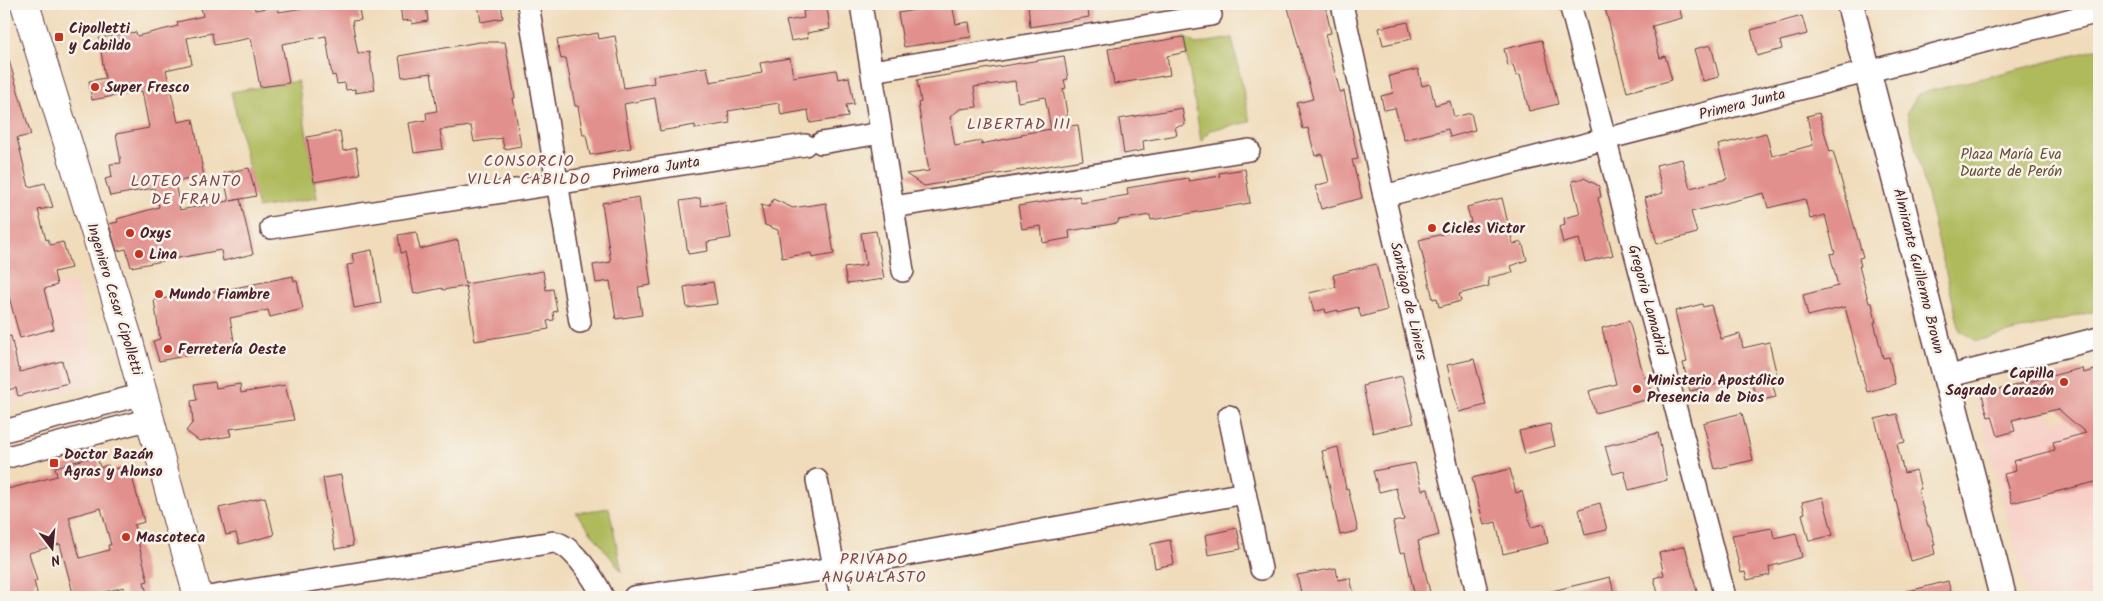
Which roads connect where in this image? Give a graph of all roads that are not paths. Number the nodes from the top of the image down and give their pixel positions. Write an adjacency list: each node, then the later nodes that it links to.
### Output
1 (528, 4): 14 (street)
2 (861, 4): 9 (street)
3 (1342, 4): 15 (street, Santiago de Liniers)
4 (1570, 4): 12 (street, Gregorio Lamadrid)
5 (1850, 4): 10 (street, Almirante Guillermo Brown)
6 (31, 5): 22 (main road, Ingeniero Cesar Cipolletti)
7 (2099, 12): 10 (street, Primera Junta)
8 (1211, 15): 9 (street)
9 (872, 71): 11 (street)
10 (1867, 72): 12 (street, Primera Junta); 21 (street, Almirante Guillermo Brown)
11 (881, 133): 14 (street, Primera Junta); 16 (street)
12 (1606, 139): 15 (street, Primera Junta); 36 (street, Gregorio Lamadrid)
13 (1249, 150): 16 (street)
14 (558, 184): 17 (street, Primera Junta); 19 (street)
15 (1384, 196): 35 (street, Santiago de Liniers)
16 (893, 207): 18 (street)
17 (271, 228)
18 (903, 271)
19 (580, 322)
20 (2099, 338): 21 (street)
21 (1946, 378): 37 (street, Almirante Guillermo Brown)
22 (147, 406): 24 (street); 25 (street); 30 (main road, Ingeniero Cesar Cipolletti)
23 (1229, 416): 27 (street)
24 (4, 431)
25 (4, 458)
26 (818, 480): 28 (street)
27 (1245, 494): 28 (street); 29 (street)
28 (835, 568): 33 (street); 34 (street)
29 (1261, 569)
30 (198, 597)
31 (208, 597): 32 (street)
32 (603, 597)
33 (634, 597)
34 (840, 597)
35 (1478, 597)
36 (1725, 597)
37 (2003, 597)

